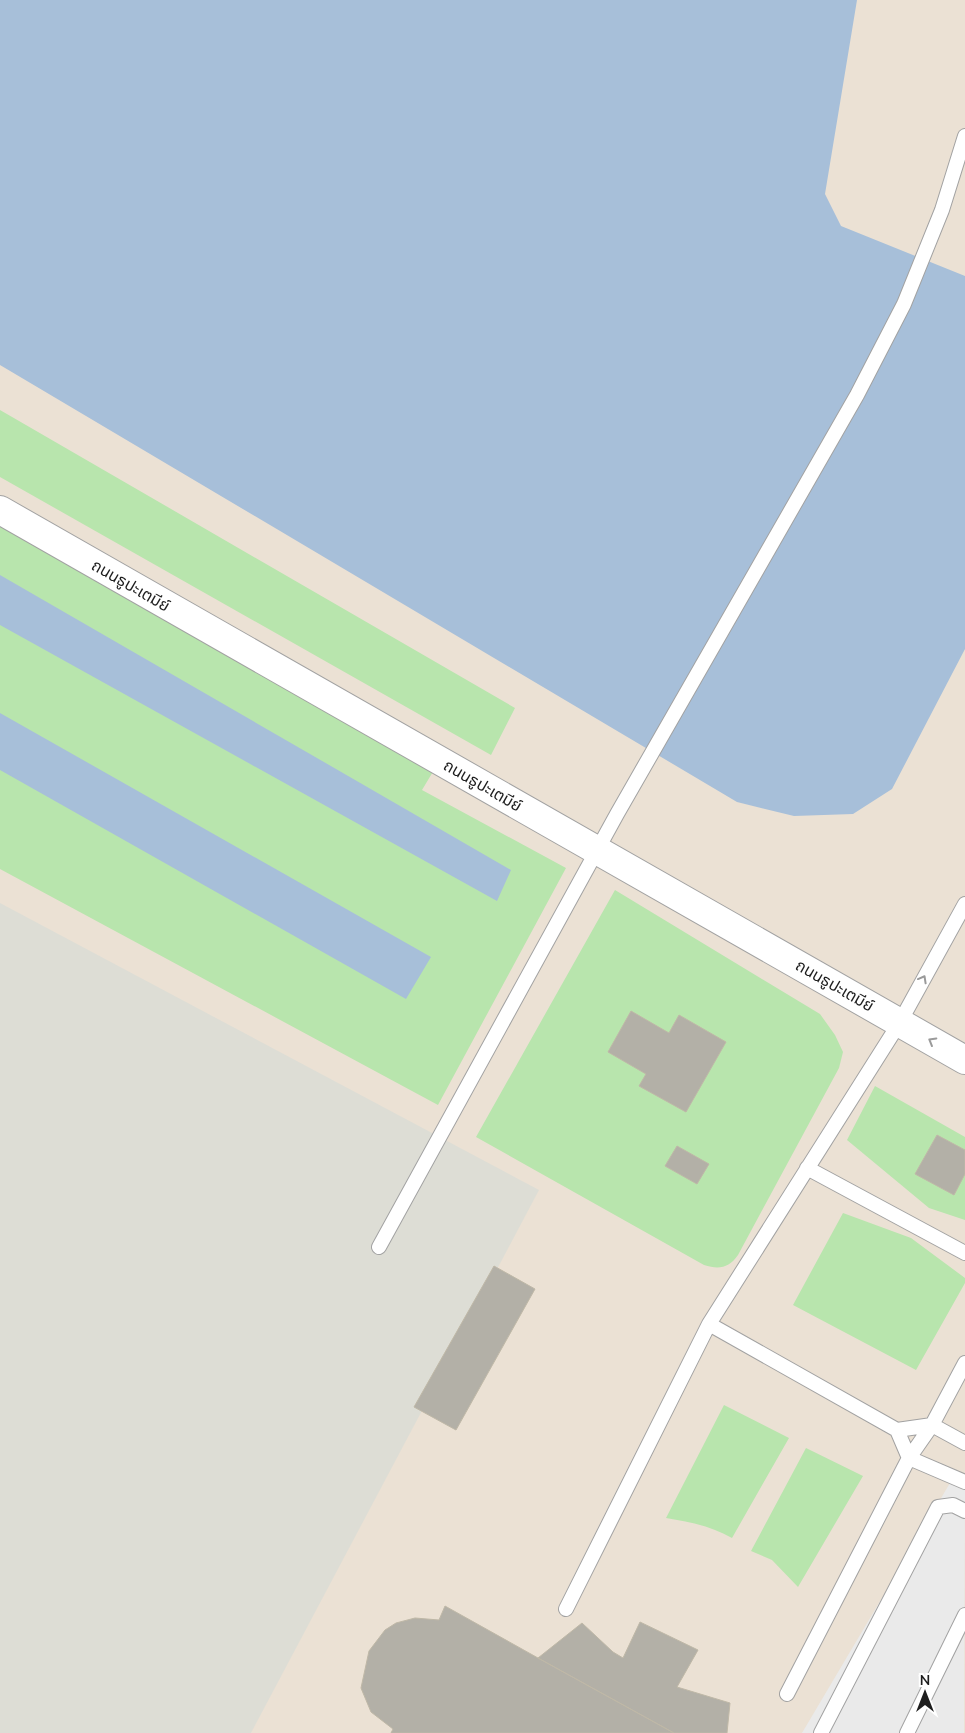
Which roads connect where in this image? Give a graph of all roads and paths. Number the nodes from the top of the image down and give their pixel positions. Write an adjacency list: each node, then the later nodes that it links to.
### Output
1 (965, 136): 3 (lane)
2 (0, 510): 3 (street, ถนนธูปะเตมีย์)
3 (597, 850): 5 (street, ถนนธูปะเตมีย์); 8 (lane)
4 (965, 904): 5 (lane, one-way to 4)
5 (900, 1022): 6 (street, ถนนธูปะเตมีย์, one-way to 5); 7 (lane)
6 (965, 1060)
7 (807, 1168): 9 (lane); 10 (lane)
8 (379, 1247)
9 (965, 1253)
10 (708, 1324): 13 (lane); 18 (lane)
11 (965, 1363): 12 (lane)
12 (932, 1425): 13 (lane); 14 (lane); 15 (lane)
13 (897, 1430): 15 (lane)
14 (965, 1443)
15 (909, 1458): 16 (lane); 20 (lane)
16 (965, 1482)
17 (965, 1511): 21 (lane)
18 (566, 1609)
19 (965, 1615): 22 (lane)
20 (787, 1694)
21 (821, 1733)
22 (907, 1733)

